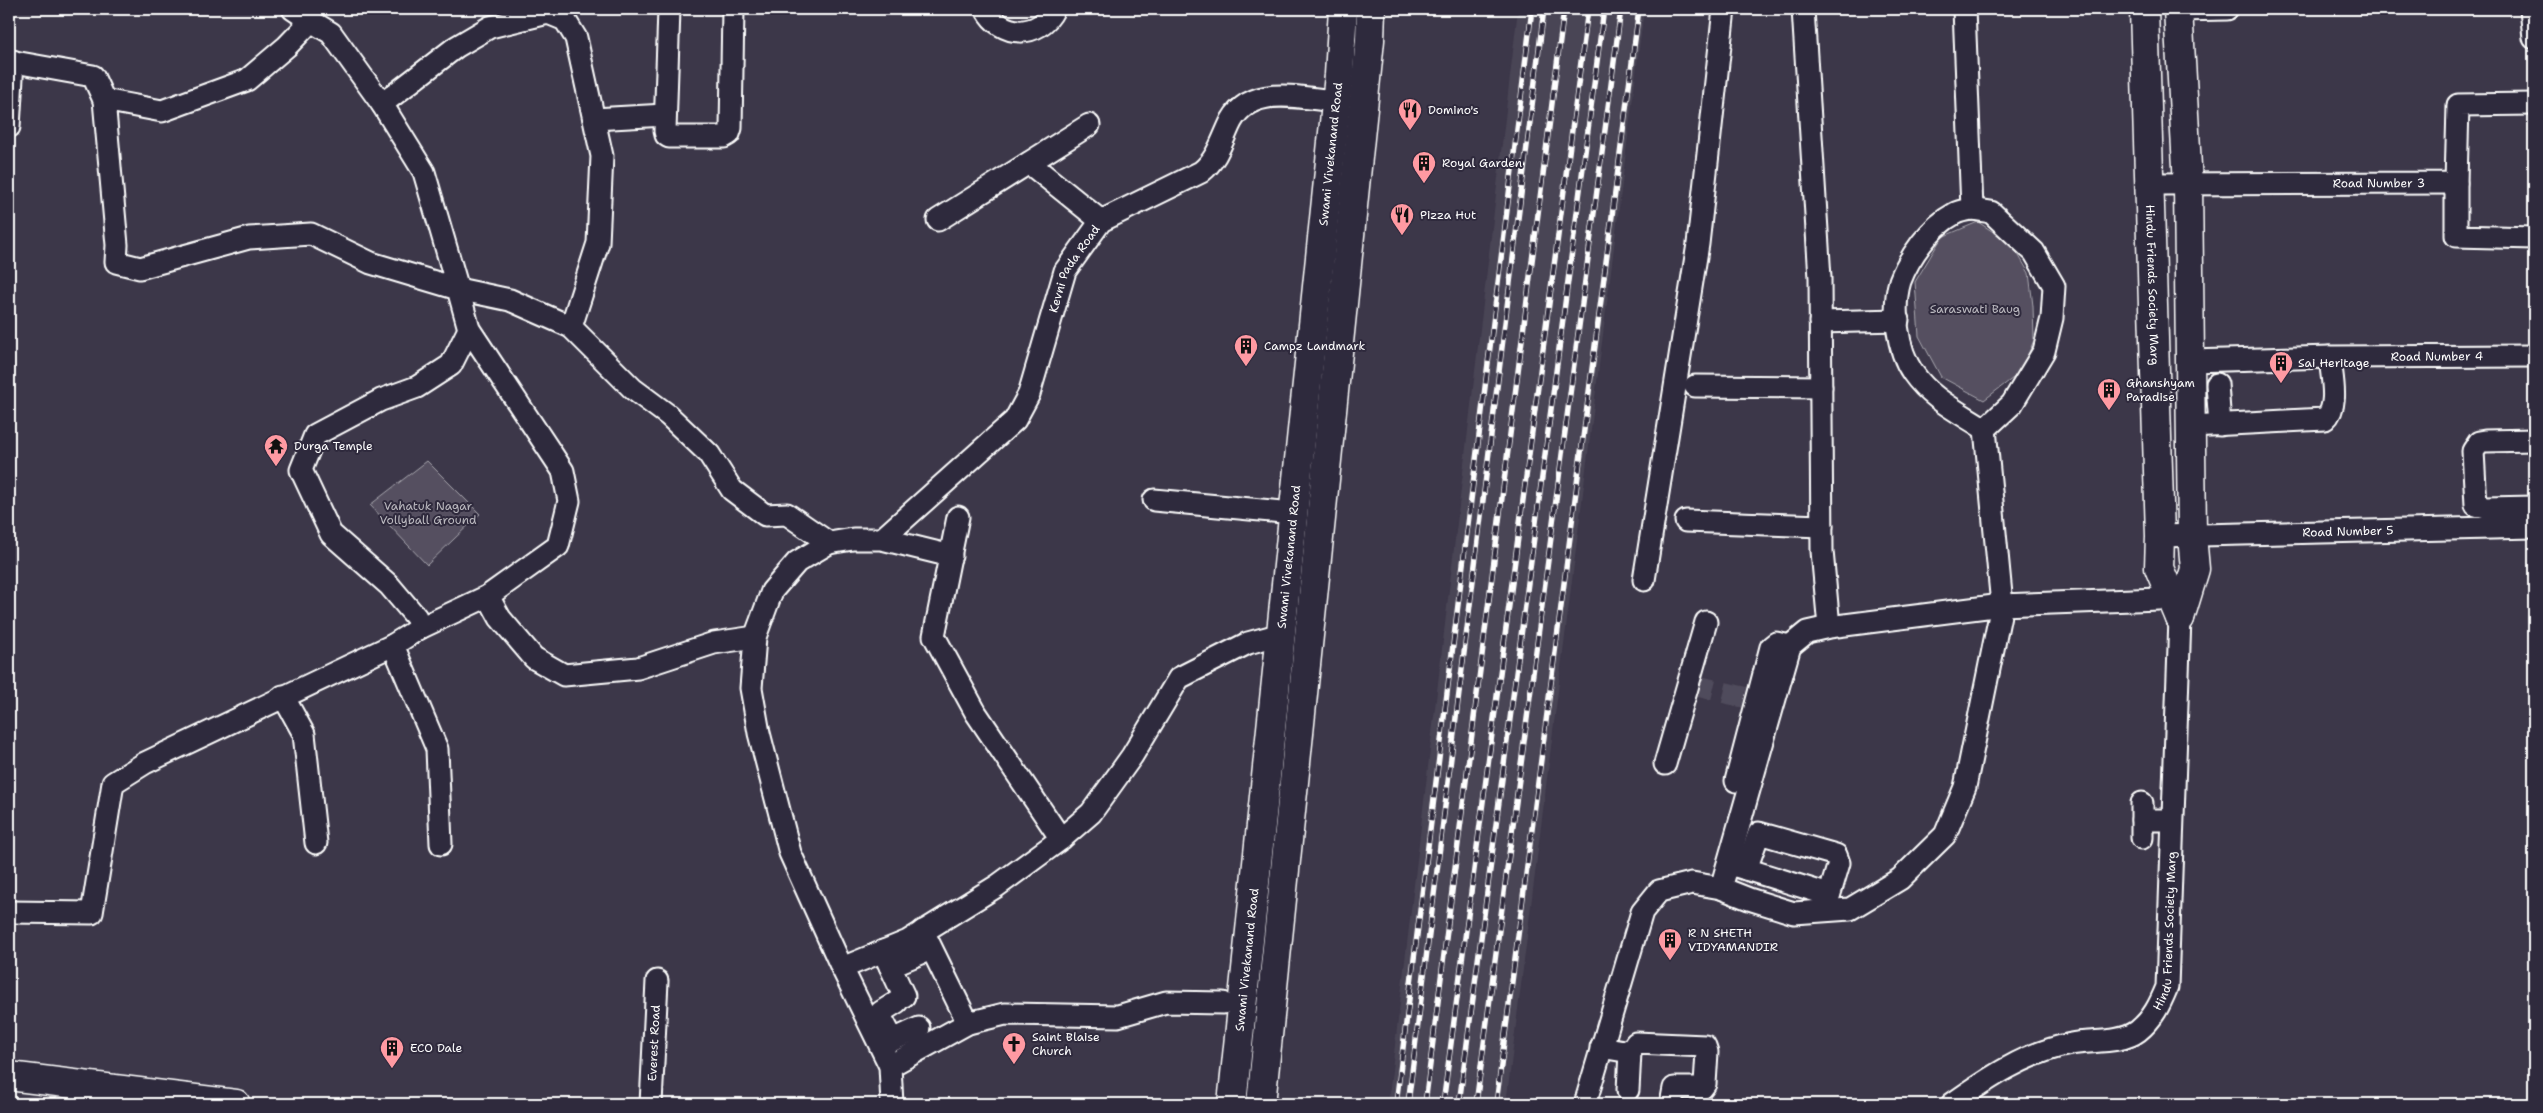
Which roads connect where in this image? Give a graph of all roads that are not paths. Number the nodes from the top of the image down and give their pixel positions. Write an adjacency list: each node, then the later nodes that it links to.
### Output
1 (293, 9): 15 (street)
2 (669, 9): 22 (street)
3 (733, 9): 22 (street)
4 (986, 9): 5 (street)
5 (1054, 9)
6 (1343, 9): 18 (main road, Swami Vivekanand Road)
7 (1371, 9): 18 (main road, Swami Vivekanand Road)
8 (1724, 9): 62 (street)
9 (1803, 9): 36 (street)
10 (1964, 9): 30 (street)
11 (2144, 9): 28 (main road, Hindu Friends Society Marg)
12 (2227, 9): 14 (street)
13 (2531, 9): 16 (street)
14 (2178, 10): 29 (main road, Hindu Friends Society Marg)
15 (311, 21): 19 (street); 20 (street)
16 (2534, 38)
17 (11, 61): 19 (street); 25 (street)
18 (1346, 83): 32 (street, Kevni Pada Road); 51 (main road, Swami Vivekanand Road); 90 (main road, Swami Vivekanand Road)
19 (104, 100): 34 (street)
20 (382, 104): 23 (street); 34 (street)
21 (2534, 104): 27 (street)
22 (665, 115): 23 (street)
23 (594, 119): 37 (street)
24 (1089, 125): 26 (street)
25 (9, 127)
26 (1029, 162): 31 (street); 32 (street)
27 (2456, 183): 29 (street, Road Number 3); 33 (street)
28 (2149, 184): 29 (street, Road Number 3); 57 (main road, Hindu Friends Society Marg)
29 (2188, 184): 41 (main road, Hindu Friends Society Marg)
30 (1972, 209): 35 (street); 47 (street)
31 (938, 220)
32 (1101, 220): 59 (street, Kevni Pada Road)
33 (2534, 238)
34 (458, 289): 37 (street); 38 (street)
35 (1898, 320): 36 (street); 47 (street)
36 (1820, 322): 44 (street)
37 (571, 327): 60 (street)
38 (469, 329): 63 (street); 68 (street)
39 (2534, 356): 40 (street, Road Number 4)
40 (2330, 357): 41 (street, Road Number 4); 45 (street)
41 (2191, 361): 46 (main road, Hindu Friends Society Marg)
42 (2217, 384): 45 (street)
43 (1695, 386): 44 (street)
44 (1821, 387): 55 (street)
45 (2220, 425): 46 (street)
46 (2191, 426): 58 (main road, Hindu Friends Society Marg)
47 (1984, 428): 65 (street)
48 (2534, 440): 52 (street)
49 (1154, 500): 51 (street)
50 (2534, 507): 52 (street)
51 (1293, 513): 69 (main road, Swami Vivekanand Road)
52 (2512, 517): 56 (street, Road Number 5); 58 (street, Road Number 5)
53 (958, 518): 61 (street)
54 (1686, 521): 55 (street)
55 (1822, 526): 67 (street)
56 (2534, 527)
57 (2160, 536): 58 (street, Road Number 5); 64 (main road, Hindu Friends Society Marg)
58 (2192, 536): 64 (main road, Hindu Friends Society Marg)
59 (882, 539): 60 (street); 61 (street)
60 (829, 544): 70 (street)
61 (951, 556): 78 (street)
62 (1644, 580)
63 (488, 596): 68 (street); 70 (street)
64 (2179, 604): 65 (street); 77 (street, Hindu Friends Society Marg)
65 (2002, 605): 67 (street); 83 (street)
66 (1706, 622): 74 (street)
67 (1828, 627): 73 (street)
68 (420, 628): 71 (street)
69 (1281, 634): 78 (street); 89 (main road, Swami Vivekanand Road)
70 (755, 637): 87 (street)
71 (393, 645): 72 (street); 80 (street)
72 (282, 696): 79 (street); 84 (street)
73 (1762, 702): 75 (street); 81 (street)
74 (1665, 764)
75 (1736, 781)
76 (2142, 820): 77 (street)
77 (2172, 820): 106 (street, Hindu Friends Society Marg)
78 (1061, 839): 85 (street)
79 (316, 843)
80 (440, 844)
81 (1737, 866): 82 (street); 83 (street); 83 (street)
82 (1721, 888): 83 (street); 94 (street)
83 (1827, 903)
84 (9, 912)
85 (927, 940): 86 (street); 91 (street)
86 (886, 958): 87 (street); 93 (street)
87 (842, 968): 96 (street)
88 (657, 981): 100 (street, Everest Road)
89 (1234, 1002): 90 (main road); 91 (street); 102 (main road, Swami Vivekanand Road)
90 (1271, 1003): 103 (main road, Swami Vivekanand Road)
91 (968, 1024): 96 (street)
92 (919, 1028): 93 (street)
93 (893, 1040): 96 (street)
94 (1602, 1047): 95 (street); 104 (street)
95 (1630, 1052): 98 (street); 105 (street)
96 (897, 1064): 101 (street)
97 (9, 1076): 99 (main road)
98 (1628, 1090)
99 (236, 1104)
100 (651, 1104)
101 (892, 1104)
102 (1232, 1104)
103 (1261, 1104)
104 (1585, 1104)
105 (1671, 1104)
106 (1952, 1104)

